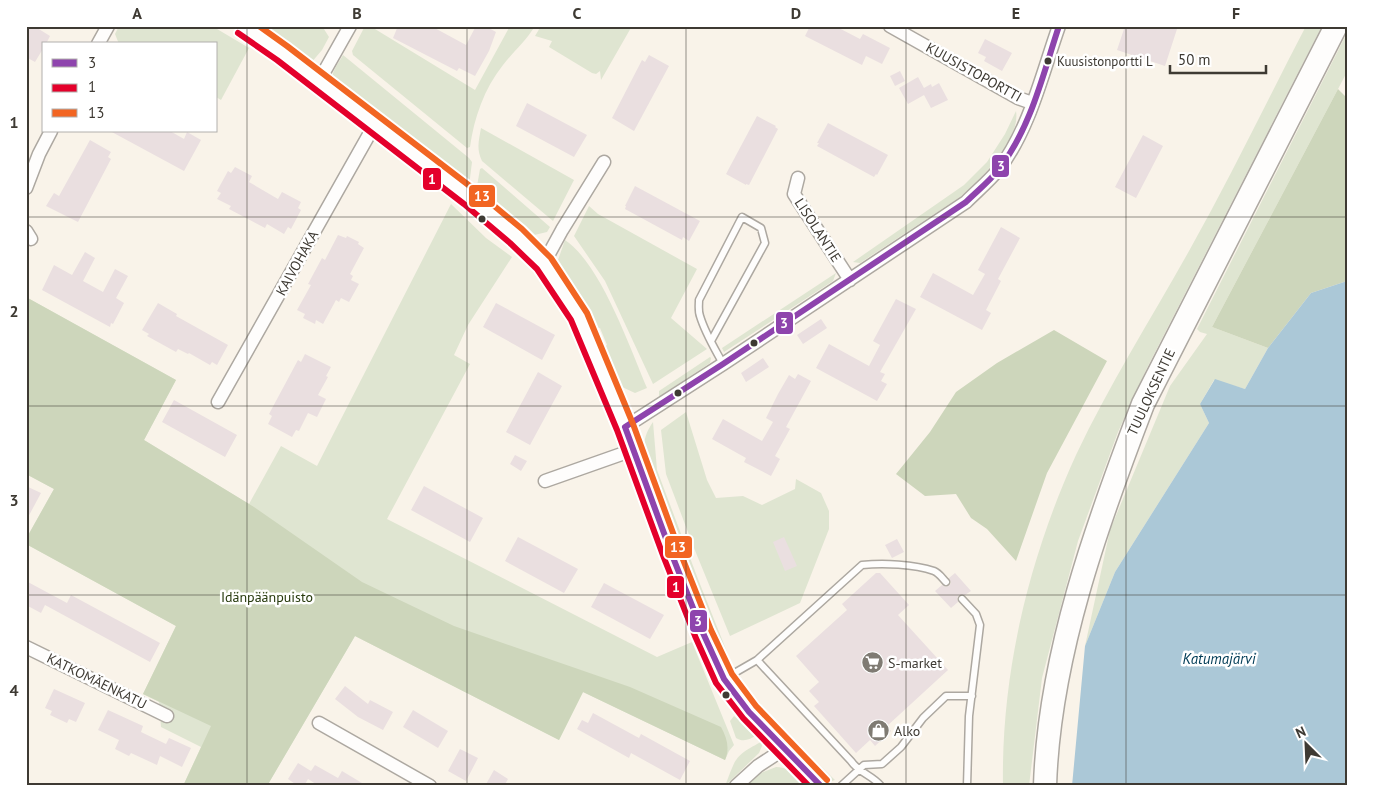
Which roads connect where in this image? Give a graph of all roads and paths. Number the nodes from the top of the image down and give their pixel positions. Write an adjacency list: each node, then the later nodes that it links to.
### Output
1 (108, 26): 7 (street)
2 (243, 26): 8 (street)
3 (350, 26): 8 (street)
4 (890, 26): 9 (street, KUUSISTOPORTTI)
5 (1059, 26): 9 (street)
6 (1336, 26): 39 (highway, TUULOKSENTIE)
7 (99, 42)
8 (319, 82): 10 (street)
9 (1032, 103): 16 (street)
10 (375, 124): 15 (street); 19 (street, KAIVOHAKA)
11 (50, 132): 14 (street)
12 (604, 162): 15 (street)
13 (798, 178): 16 (street, LISOLANTIE)
14 (26, 188)
15 (544, 263): 20 (street)
16 (850, 280): 18 (street)
17 (711, 341): 17 (lane); 18 (lane)
18 (723, 364): 20 (street)
19 (218, 402)
20 (625, 426): 21 (street)
21 (633, 450): 22 (street); 27 (street)
22 (545, 482)
23 (946, 582): 26 (lane)
24 (962, 599): 28 (lane)
25 (26, 647): 29 (street, KATKOMÄENKATU)
26 (757, 660): 27 (lane); 32 (lane)
27 (724, 678): 31 (street)
28 (972, 696): 32 (lane); 38 (lane)
29 (167, 716)
30 (319, 724): 33 (street)
31 (784, 749): 34 (street); 35 (street)
32 (857, 770): 36 (lane); 37 (lane)
33 (430, 786)
34 (736, 786)
35 (821, 786)
36 (840, 786)
37 (881, 786)
38 (967, 786)
39 (1045, 786)

